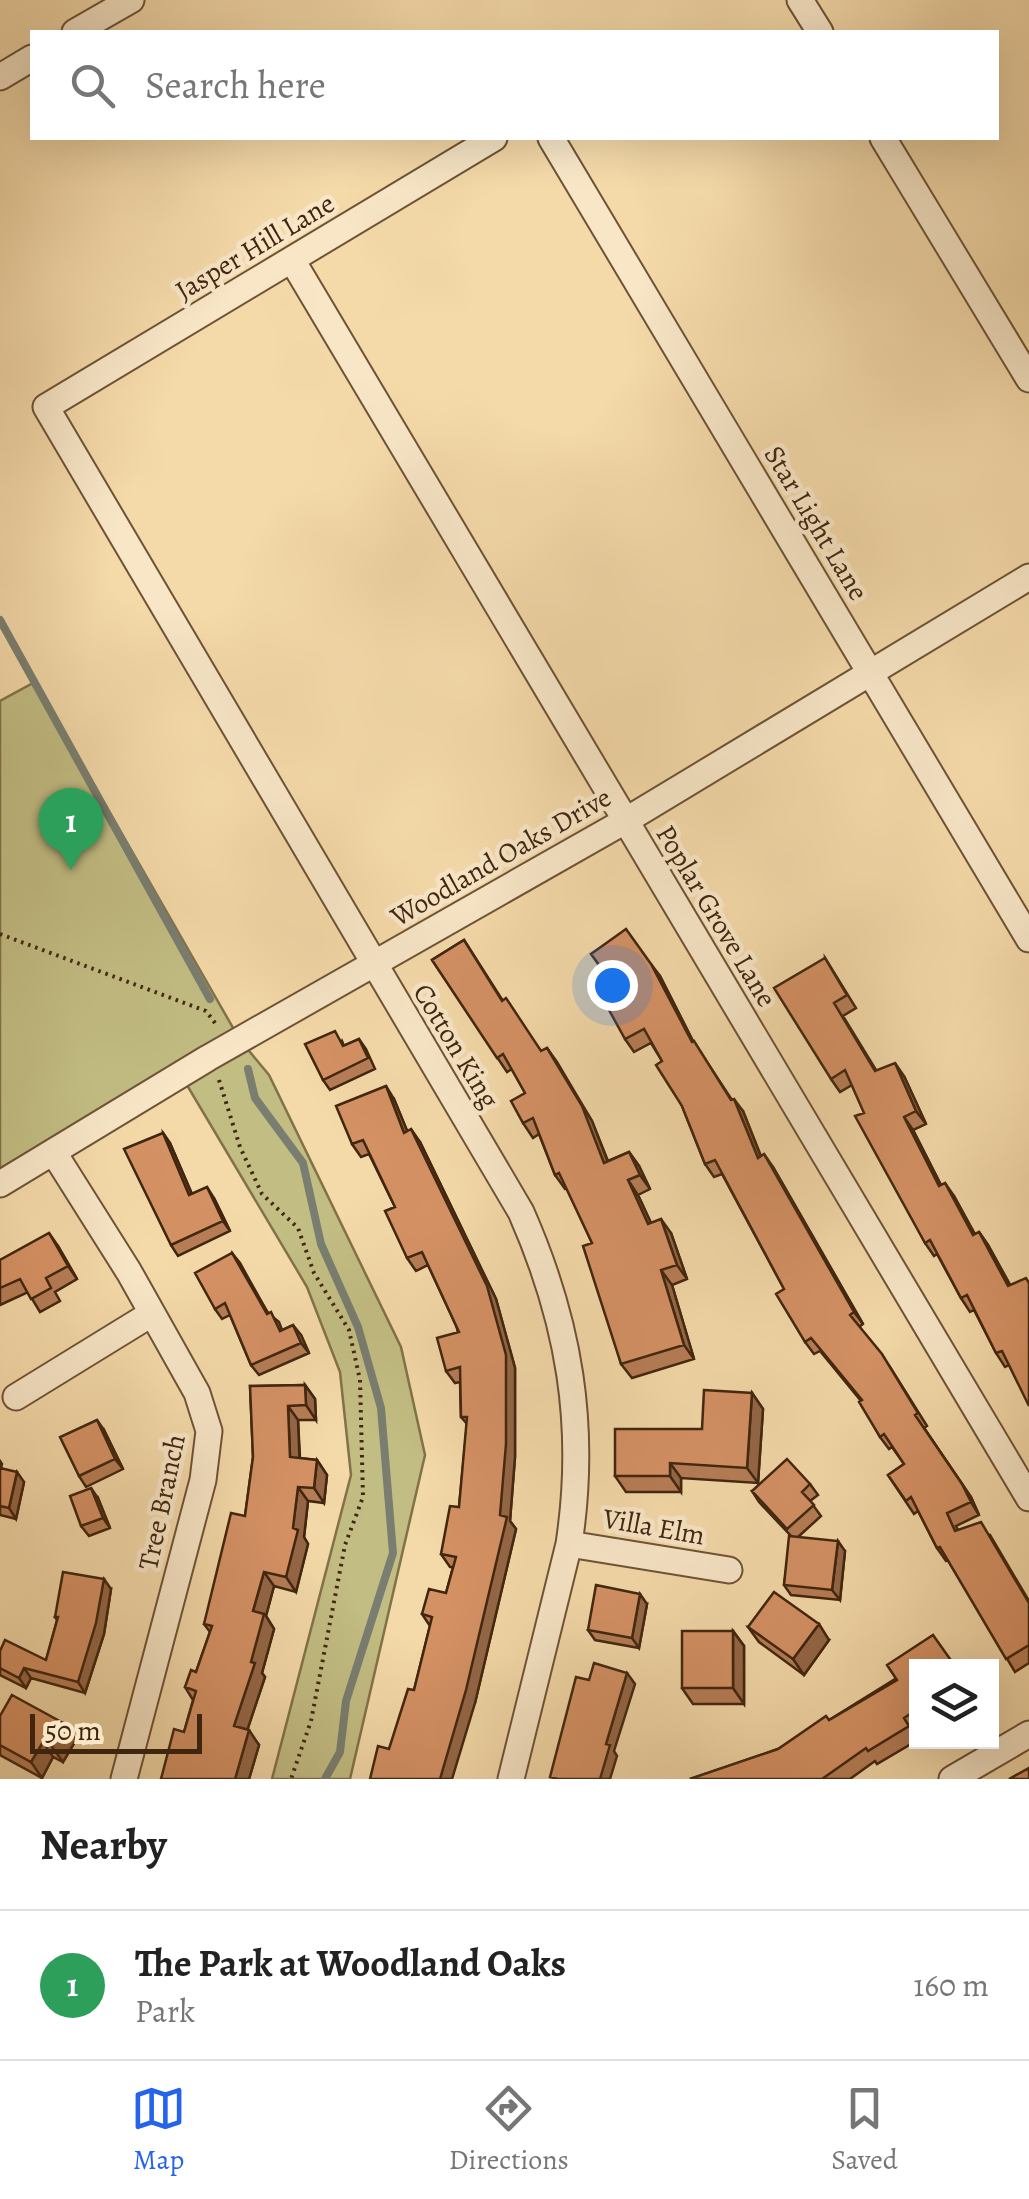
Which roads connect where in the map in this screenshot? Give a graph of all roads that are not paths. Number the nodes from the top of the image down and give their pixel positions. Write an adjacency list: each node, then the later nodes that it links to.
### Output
1 (131, 0): 3 (street)
2 (800, 0): 4 (street)
3 (78, 30)
4 (819, 30)
5 (30, 59): 6 (street)
6 (0, 77)
7 (491, 140): 10 (street, Jasper Hill Lane)
8 (552, 140): 14 (street, Star Light Lane)
9 (884, 140): 11 (street)
10 (292, 260): 12 (street, Jasper Hill Lane); 15 (street, Poplar Grove Lane)
11 (1029, 380)
12 (46, 406): 17 (street, Cotton King)
13 (1029, 577): 14 (street, Woodland Oaks Drive)
14 (871, 674): 15 (street, Woodland Oaks Drive); 16 (street, Star Light Lane)
15 (625, 820): 17 (street, Woodland Oaks Drive); 22 (street, Poplar Grove Lane)
16 (1029, 939)
17 (373, 966): 18 (street, Woodland Oaks Drive); 23 (street, Cotton King)
18 (54, 1152): 19 (street, Woodland Oaks Drive); 20 (street, Tree Branch)
19 (0, 1184)
20 (151, 1314): 21 (street); 26 (street, Tree Branch)
21 (16, 1396)
22 (1029, 1498)
23 (569, 1544): 24 (street, Villa Elm); 27 (street, Cotton King)
24 (729, 1570)
25 (1029, 1734): 28 (street)
26 (124, 1779)
27 (511, 1779)
28 (952, 1779)

